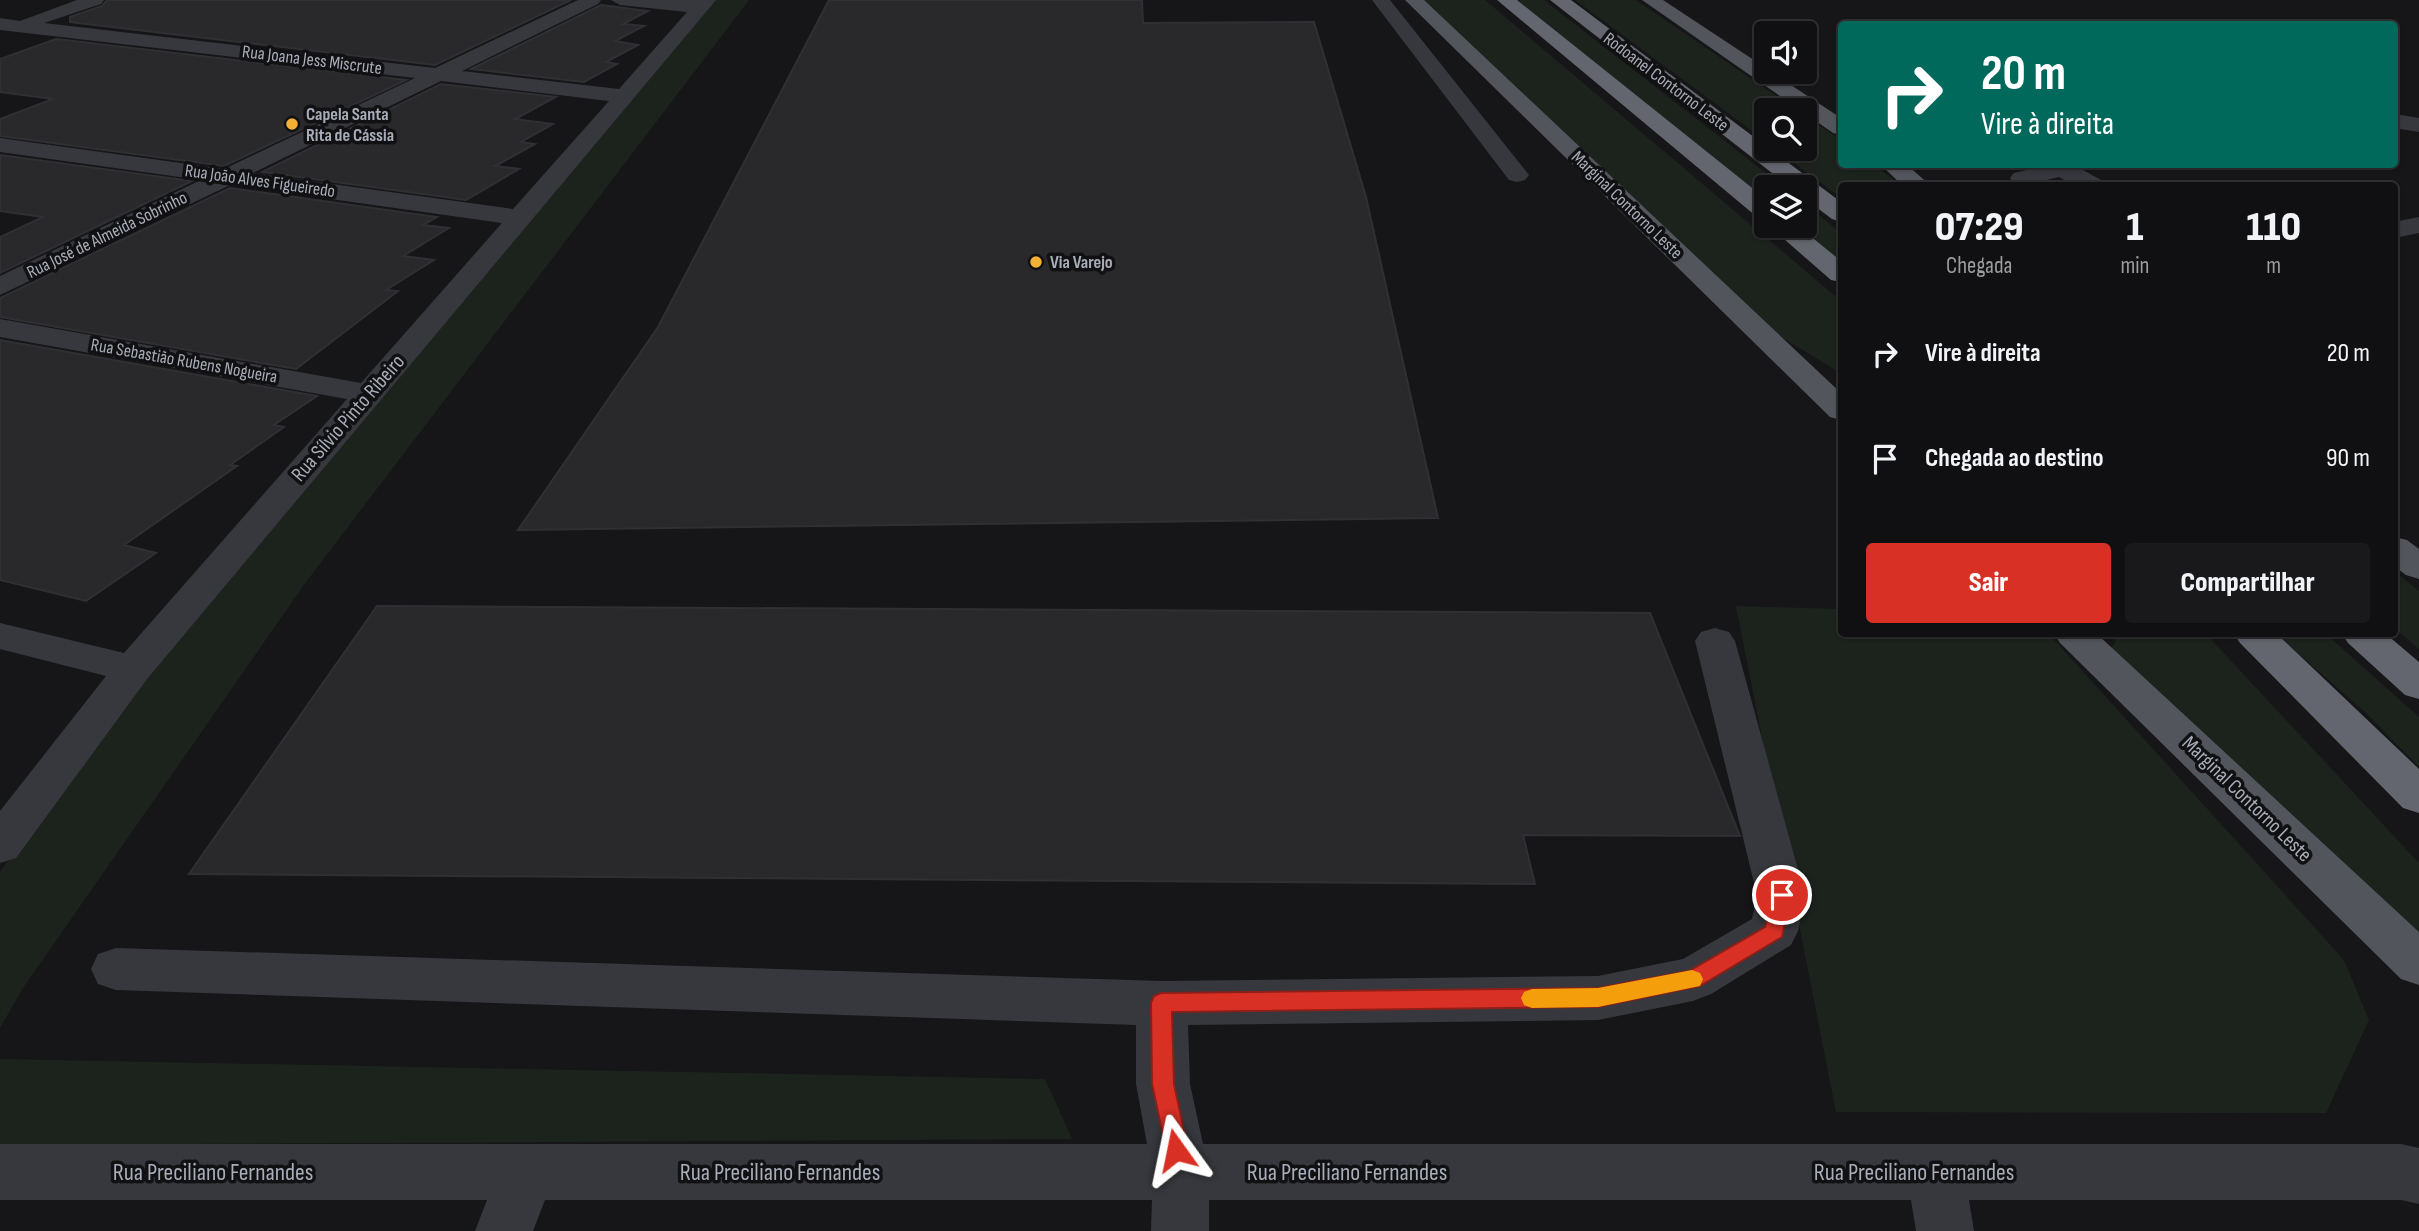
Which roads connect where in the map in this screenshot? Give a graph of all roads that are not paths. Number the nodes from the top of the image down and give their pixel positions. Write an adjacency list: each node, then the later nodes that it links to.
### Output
1 (95, 0): 10 (street)
2 (592, 0): 11 (street, Rua José de Almeida Sobrinho)
3 (620, 0): 9 (street)
4 (1381, 0): 20 (street)
5 (1414, 0): 35 (main road, Marginal Contorno Leste)
6 (1506, 0): 25 (highway, Rodoanel Contorno Leste)
7 (1559, 0): 26 (highway, Rodoanel Contorno Leste)
8 (1651, 0): 15 (main road)
9 (704, 4): 12 (street, Rua Sílvio Pinto Ribeiro)
10 (6, 27): 11 (street, Rua Joana Jess Miscrute)
11 (438, 75): 12 (street, Rua Joana Jess Miscrute); 21 (street, Rua José de Almeida Sobrinho)
12 (624, 96): 27 (street, Rua Sílvio Pinto Ribeiro)
13 (2398, 122): 14 (street)
14 (2419, 125)
15 (1838, 126)
16 (0, 145): 21 (street, Rua João Alves Figueiredo)
17 (1896, 168): 22 (main road)
18 (2055, 168): 23 (street)
19 (2060, 168): 24 (street)
20 (1517, 175)
21 (228, 177): 27 (street, Rua João Alves Figueiredo); 32 (street, Rua José de Almeida Sobrinho)
22 (1914, 182)
23 (2026, 182)
24 (2086, 182)
25 (1754, 202)
26 (1838, 212)
27 (520, 218): 34 (street, Rua Sílvio Pinto Ribeiro)
28 (2419, 225): 29 (street)
29 (2398, 229)
30 (1797, 238): 31 (highway)
31 (1838, 272)
32 (0, 287)
33 (0, 328): 34 (street, Rua Sebastião Rubens Nogueira)
34 (369, 394): 43 (street, Rua Sílvio Pinto Ribeiro)
35 (1838, 407)
36 (2398, 551): 37 (main road)
37 (2419, 567)
38 (0, 636): 43 (street)
39 (2077, 637): 47 (main road, Marginal Contorno Leste)
40 (2257, 637): 45 (highway)
41 (2364, 637): 44 (highway)
42 (1715, 642): 49 (street)
43 (133, 668): 46 (street, Rua Sílvio Pinto Ribeiro)
44 (2419, 685)
45 (2419, 796)
46 (0, 845)
47 (2419, 964)
48 (116, 969): 49 (street)
49 (1161, 1003): 53 (street)
50 (2413, 1171): 54 (street, Rua Preciliano Fernandes)
51 (0, 1172): 52 (street, Rua Preciliano Fernandes)
52 (527, 1172): 53 (street, Rua Preciliano Fernandes); 55 (street)
53 (1181, 1172): 54 (street, Rua Preciliano Fernandes); 56 (street)
54 (1935, 1172): 57 (street)
55 (504, 1231)
56 (1180, 1231)
57 (1945, 1231)

